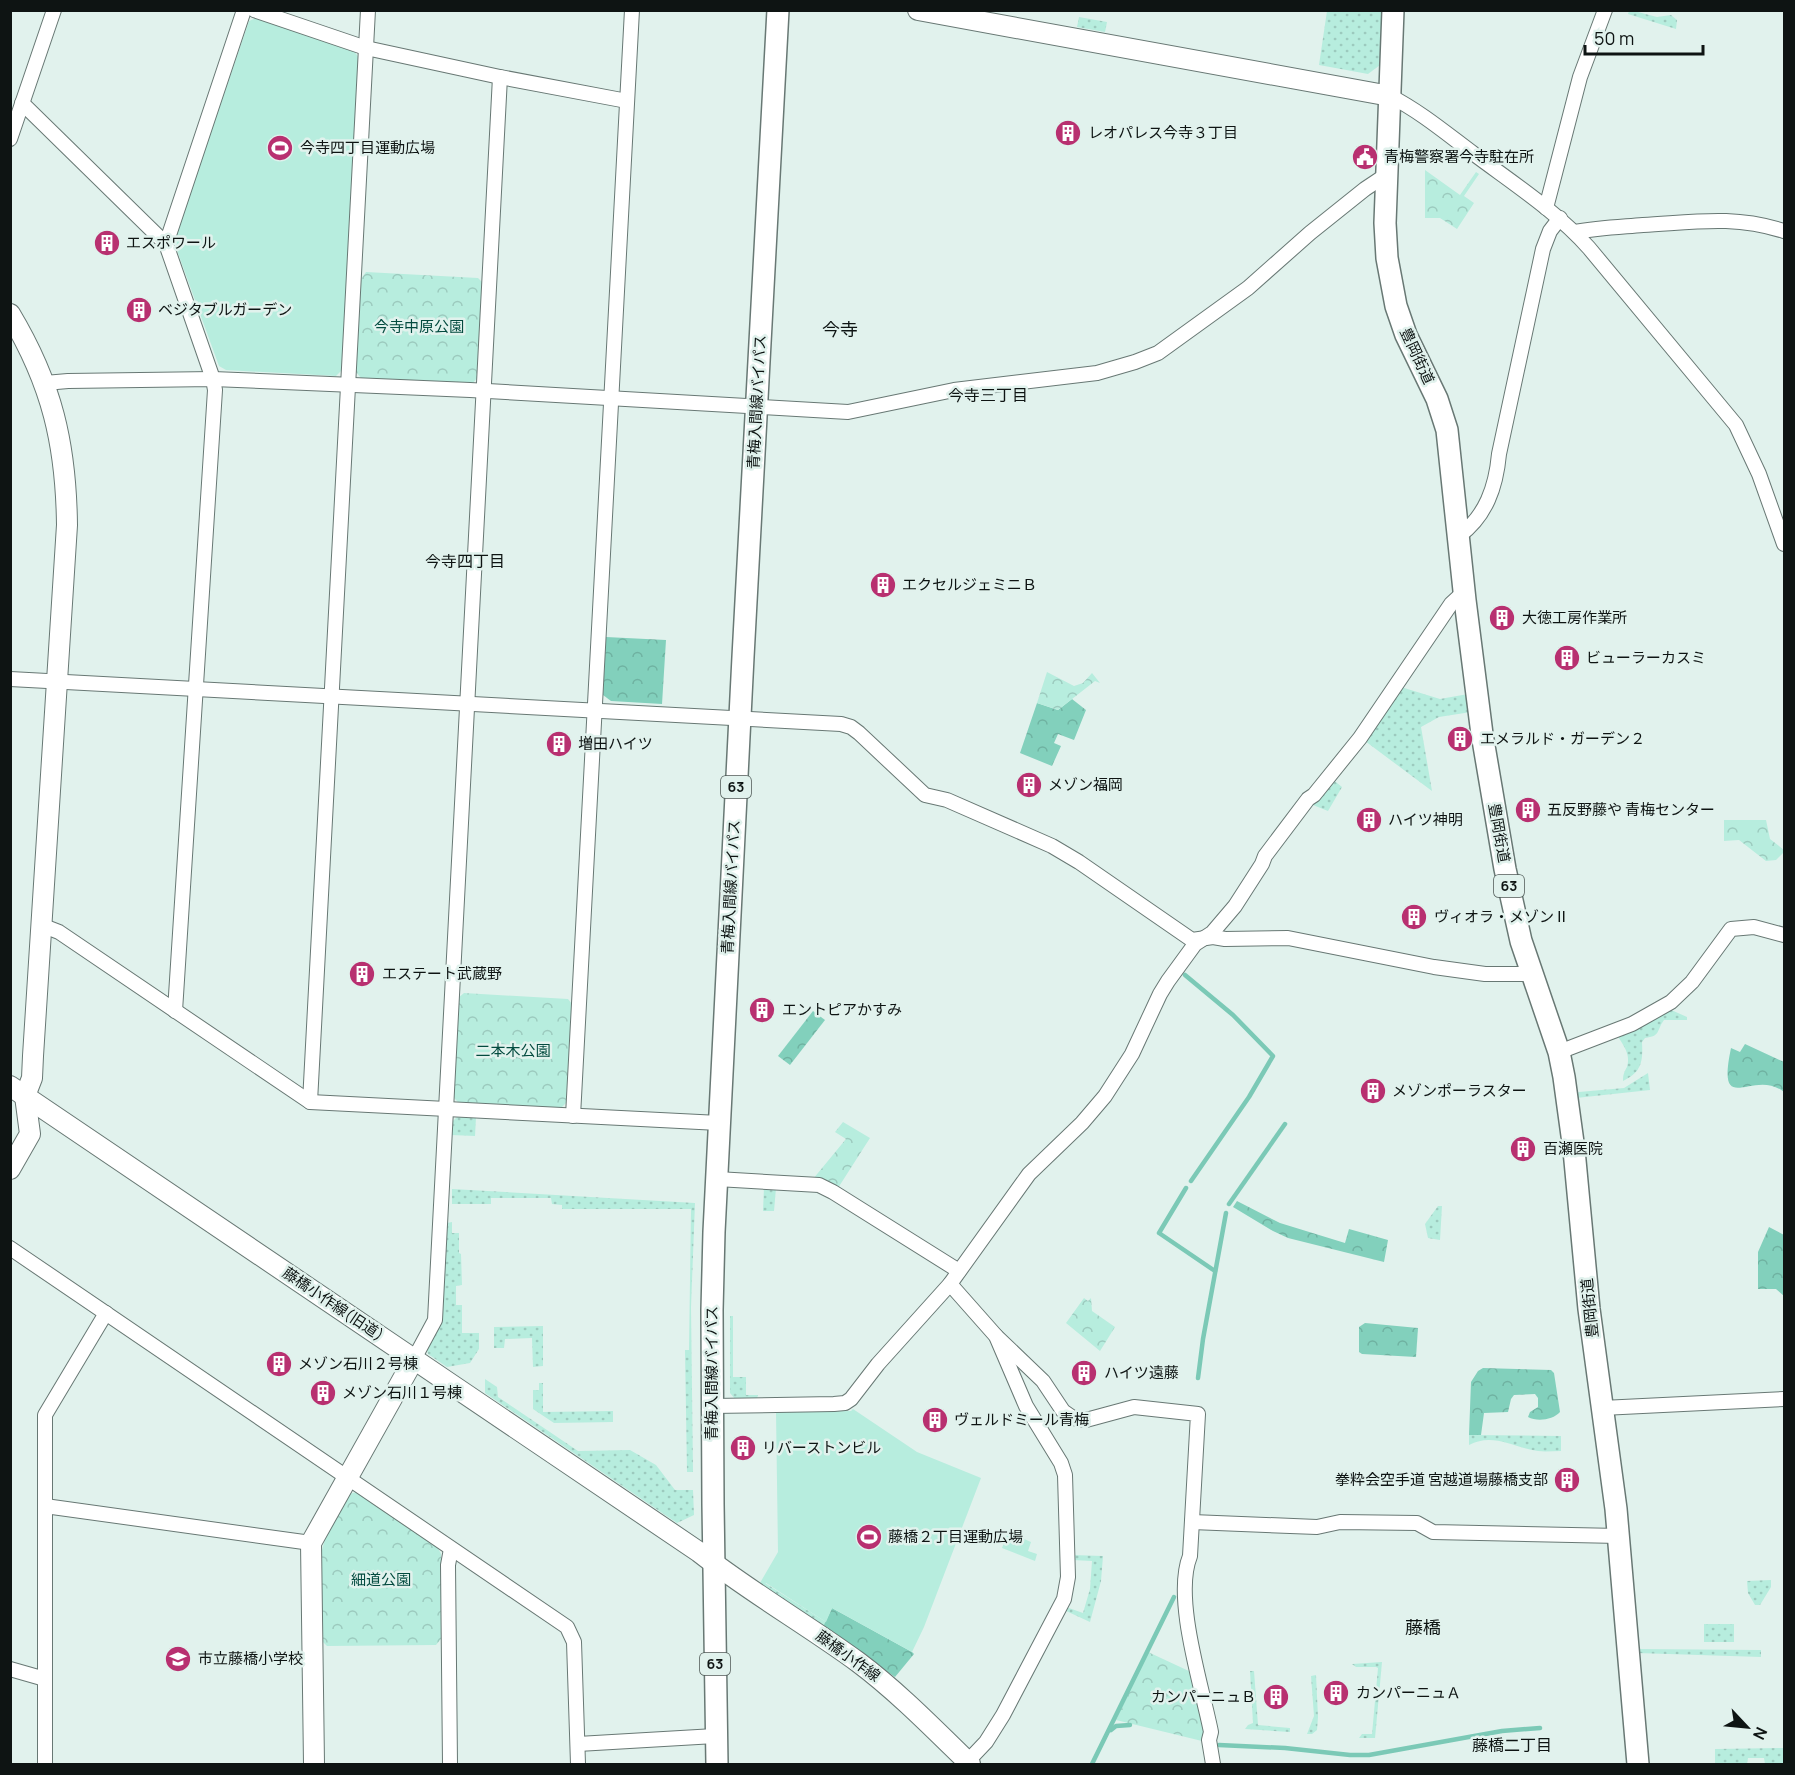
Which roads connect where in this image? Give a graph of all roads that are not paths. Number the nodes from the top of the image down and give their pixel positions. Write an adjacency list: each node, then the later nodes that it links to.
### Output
1 (54, 10): 14 (street)
2 (244, 10): 21 (street)
3 (254, 10): 10 (street)
4 (368, 10): 10 (street)
5 (632, 10): 13 (street)
6 (778, 10): 28 (main road, 青梅入間線バイパス / 63)
7 (918, 10): 12 (street)
8 (1394, 10): 12 (main road, 豊岡街道 / 63)
9 (1605, 10): 17 (street)
10 (366, 48): 11 (street); 25 (street)
11 (500, 77): 13 (street); 26 (street)
12 (1390, 96): 16 (main road, 豊岡街道 / 63); 17 (street)
13 (627, 101): 27 (street)
14 (22, 103): 15 (street); 21 (street)
15 (10, 139)
16 (1386, 175): 28 (street); 29 (main road, 豊岡街道 / 63)
17 (1546, 208): 18 (street)
18 (1560, 218): 20 (street); 29 (street)
19 (1785, 231): 20 (street)
20 (1575, 232): 30 (street)
21 (166, 244): 23 (street)
22 (10, 314): 24 (street)
23 (213, 379): 24 (street); 25 (street); 34 (street)
24 (45, 383): 33 (street)
25 (348, 385): 26 (street); 35 (street)
26 (484, 391): 27 (street); 36 (street)
27 (611, 399): 28 (street); 37 (street)
28 (756, 407): 38 (main road, 青梅入間線バイパス / 63)
29 (1459, 536): 31 (main road, 豊岡街道 / 63)
30 (1785, 544)
31 (1464, 592): 41 (street); 42 (main road, 豊岡街道 / 63)
32 (10, 679): 33 (street)
33 (56, 681): 34 (street); 39 (street)
34 (196, 688): 35 (street); 43 (street)
35 (332, 695): 36 (street); 46 (street)
36 (468, 702): 37 (street); 47 (street)
37 (595, 709): 38 (street); 48 (street)
38 (740, 719): 41 (street); 49 (main road, 青梅入間線バイパス / 63)
39 (41, 925): 43 (street); 45 (street)
40 (1785, 935): 44 (street)
41 (1203, 938): 42 (street); 53 (street)
42 (1532, 974): 44 (main road, 豊岡街道 / 63)
43 (176, 1011): 46 (street)
44 (1559, 1052): 60 (main road, 豊岡街道 / 63)
45 (15, 1096): 50 (street); 57 (street, 藤橋小作線(旧道))
46 (310, 1102): 47 (street)
47 (446, 1109): 48 (street); 57 (street)
48 (573, 1116): 49 (street)
49 (719, 1124): 51 (main road, 青梅入間線バイパス / 63)
50 (10, 1169)
51 (717, 1179): 53 (street); 59 (main road, 青梅入間線バイパス / 63)
52 (10, 1248): 55 (street)
53 (959, 1271): 54 (street)
54 (950, 1284): 56 (street); 59 (street)
55 (106, 1313): 61 (street); 62 (street)
56 (996, 1336): 63 (street); 72 (street)
57 (414, 1359): 61 (street); 67 (street, 藤橋小作線(旧道))
58 (1785, 1399): 60 (street)
59 (712, 1406): 67 (main road, 青梅入間線バイパス / 63)
60 (1602, 1408): 64 (main road, 豊岡街道 / 63)
61 (347, 1478): 65 (street); 66 (street)
62 (45, 1506): 65 (street); 69 (street)
63 (1192, 1522): 64 (street); 78 (street)
64 (1618, 1536): 79 (main road, 豊岡街道 / 63)
65 (311, 1544): 74 (street)
66 (451, 1549): 71 (street); 75 (street)
67 (714, 1563): 70 (main road, 青梅入間線バイパス / 63); 72 (street, 藤橋小作線)
68 (10, 1669): 69 (street)
69 (45, 1679): 73 (street)
70 (716, 1736): 71 (street); 77 (main road, 青梅入間線バイパス / 63)
71 (578, 1744): 76 (street)
72 (968, 1763)
73 (45, 1764)
74 (314, 1764)
75 (450, 1764)
76 (578, 1764)
77 (717, 1764)
78 (1213, 1764)
79 (1638, 1764)

